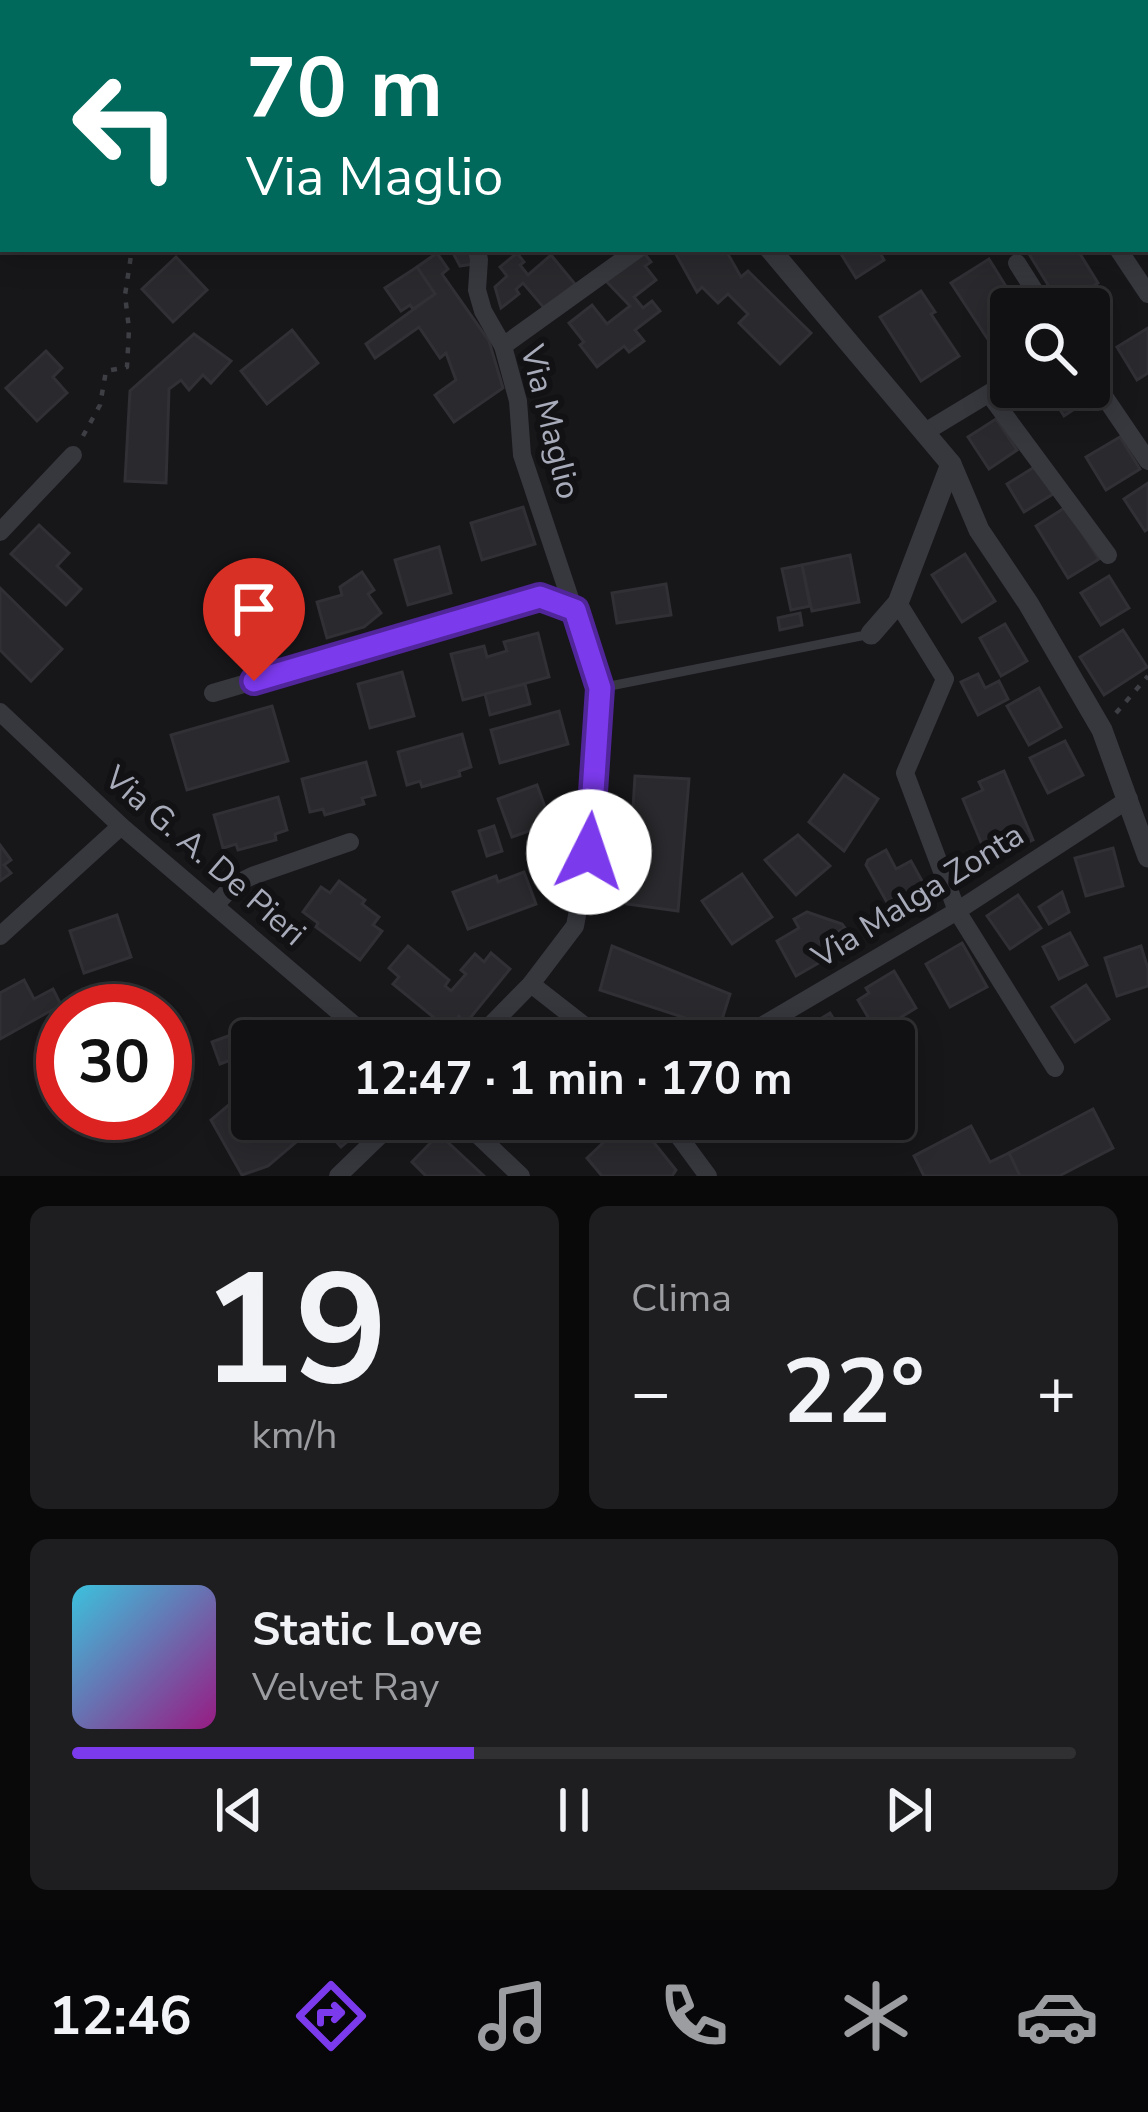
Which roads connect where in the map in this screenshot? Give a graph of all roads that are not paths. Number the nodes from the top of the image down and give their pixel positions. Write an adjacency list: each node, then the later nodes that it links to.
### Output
1 (478, 252): 8 (street, Via Maglio)
2 (634, 252): 8 (street)
3 (773, 252): 11 (street)
4 (1120, 252): 7 (street)
5 (1016, 263): 6 (street)
6 (1032, 288)
7 (1148, 294)
8 (503, 346): 18 (street, Via Maglio)
9 (989, 394): 11 (street); 16 (street)
10 (1110, 405): 13 (street)
11 (925, 432): 14 (street)
12 (73, 455): 15 (street)
13 (1148, 461)
14 (951, 464): 17 (street); 23 (street)
15 (0, 532)
16 (1108, 555)
17 (898, 603): 19 (street); 28 (street)
18 (575, 610): 20 (street, Via Maglio); 21 (street)
19 (871, 634): 20 (lane)
20 (600, 688): 30 (street, Via Maglio)
21 (213, 693)
22 (0, 712): 24 (street, Via G. A. De Pieri)
23 (1129, 799): 26 (street); 28 (street, Via Malga Zonta)
24 (121, 826): 27 (street, Via G. A. De Pieri); 29 (street)
25 (350, 842): 27 (street)
26 (1148, 857)
27 (215, 905): 31 (street, Via G. A. De Pieri)
28 (957, 911): 34 (street, Via Malga Zonta); 35 (street)
29 (0, 936)
30 (531, 984): 32 (street, Via Maglio); 33 (street)
31 (349, 1020)
32 (496, 1020)
33 (577, 1020)
34 (772, 1020)
35 (1055, 1068)
36 (376, 1140): 39 (street)
37 (483, 1140): 40 (street)
38 (681, 1140): 41 (street)
39 (338, 1176)
40 (521, 1176)
41 (708, 1176)

